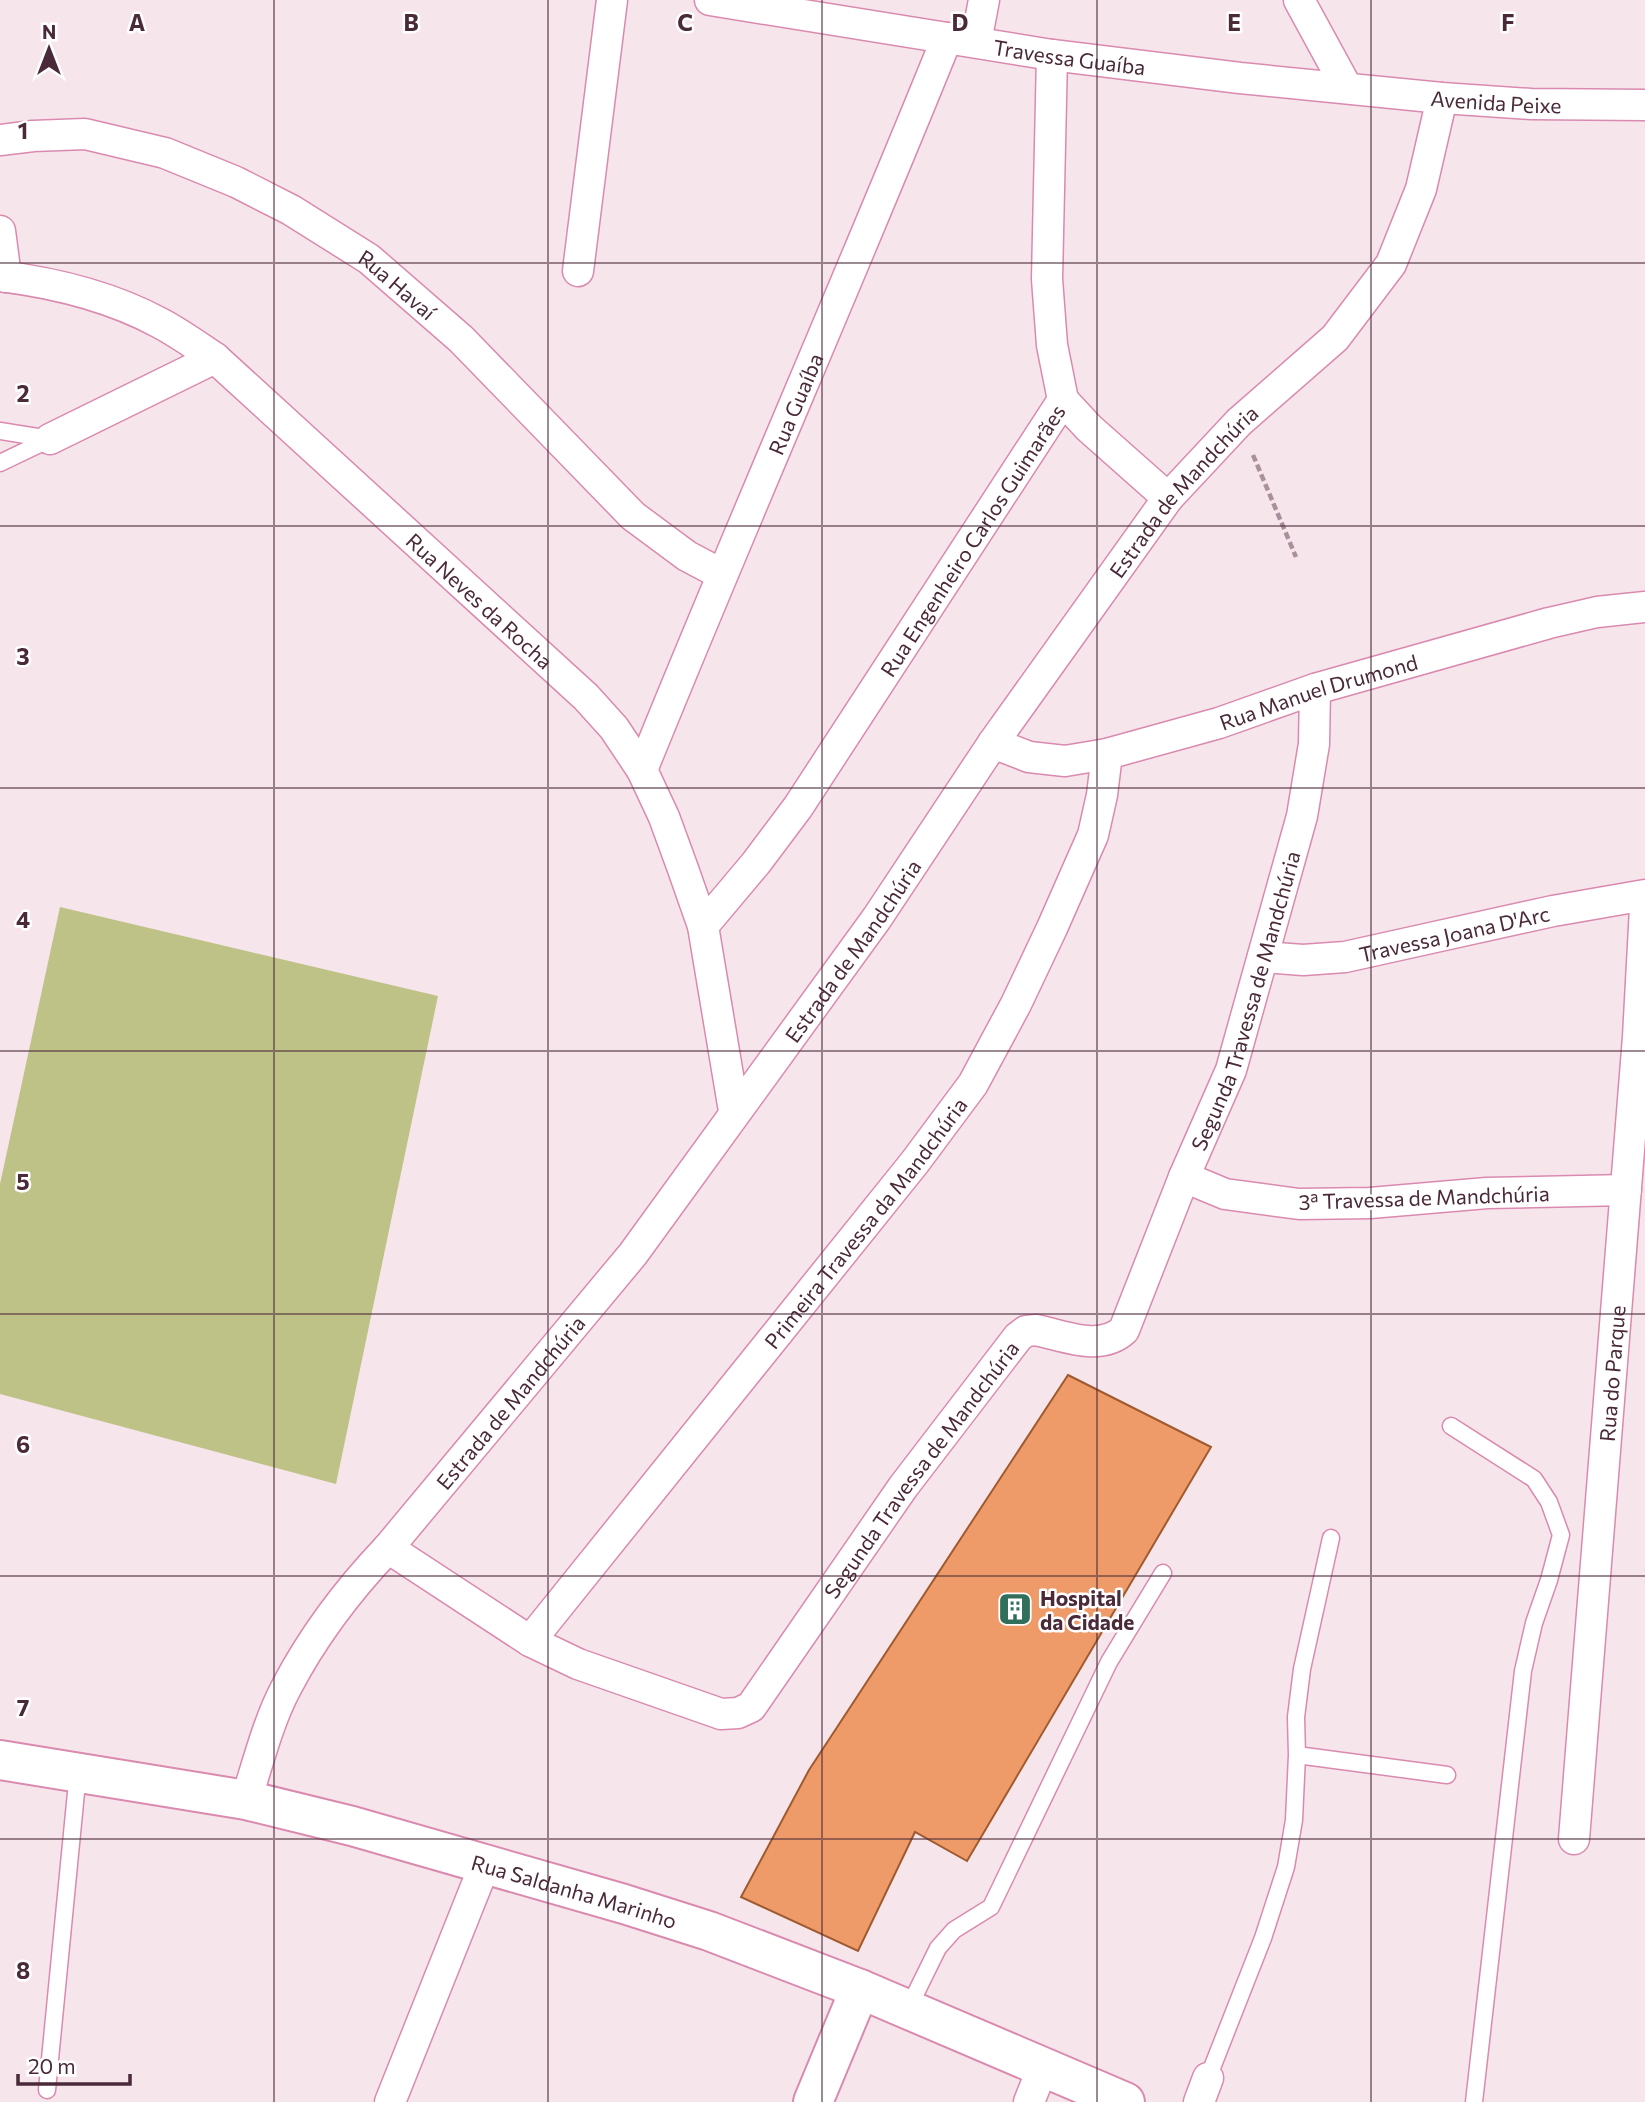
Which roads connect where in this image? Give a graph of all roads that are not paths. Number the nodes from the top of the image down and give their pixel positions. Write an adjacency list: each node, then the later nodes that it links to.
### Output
1 (612, 0): 13 (street)
2 (710, 0): 5 (street, Travessa Guaíba)
3 (984, 0): 6 (street)
4 (1299, 0): 8 (street)
5 (947, 38): 6 (street, Travessa Guaíba); 21 (street, Rua Guaíba)
6 (976, 42): 7 (street, Travessa Guaíba)
7 (1052, 55): 8 (street, Travessa Guaíba); 16 (street, Rua Engenheiro Carlos Guimarães)
8 (1347, 88): 9 (street, Avenida Peixe)
9 (1442, 98): 10 (street, Avenida Peixe); 20 (street, Estrada de Mandchúria)
10 (1645, 105)
11 (0, 140): 21 (street, Rua Havaí)
12 (0, 231): 14 (street)
13 (578, 271)
14 (3, 277): 15 (street, Rua Neves da Rocha)
15 (215, 358): 18 (street); 26 (street, Rua Neves da Rocha)
16 (1063, 400): 20 (street); 29 (street, Rua Engenheiro Carlos Guimarães)
17 (0, 431): 18 (lane)
18 (50, 439): 19 (lane)
19 (0, 463)
20 (1168, 498): 24 (street, Estrada de Mandchúria)
21 (721, 574): 26 (street, Rua Guaíba)
22 (1645, 607): 23 (street, Rua Manuel Drumond)
23 (1315, 689): 25 (street, Rua Manuel Drumond); 30 (street, Segunda Travessa de Mandchúria)
24 (993, 743): 25 (street, Rua Manuel Drumond); 31 (street, Estrada de Mandchúria)
25 (1107, 754): 38 (street, Primeira Travessa da Mandchúria)
26 (642, 770): 29 (street, Rua Neves da Rocha)
27 (1645, 895): 30 (street, Travessa Joana D'Arc)
28 (1645, 908): 33 (street, Rua do Parque)
29 (703, 926): 31 (street, Rua Neves da Rocha)
30 (1263, 957): 32 (street, Segunda Travessa de Mandchúria)
31 (734, 1111): 36 (street, Estrada de Mandchúria)
32 (1184, 1177): 33 (street, 3ª Travessa de Mandchúria); 38 (street, Segunda Travessa de Mandchúria)
33 (1626, 1190): 44 (street, Rua do Parque)
34 (1451, 1426): 55 (lane)
35 (1331, 1538): 39 (lane)
36 (388, 1548): 38 (street, Segunda Travessa de Mandchúria); 43 (street, Estrada de Mandchúria)
37 (1163, 1573): 47 (lane)
38 (530, 1641)
39 (1297, 1755): 42 (lane); 50 (lane)
40 (0, 1760): 41 (main road, Rua Saldanha Marinho)
41 (78, 1772): 43 (main road, Rua Saldanha Marinho); 49 (lane)
42 (1447, 1775)
43 (246, 1800): 45 (main road, Rua Saldanha Marinho)
44 (1574, 1839)
45 (485, 1864): 46 (main road, Rua Saldanha Marinho); 51 (street)
46 (860, 1989): 47 (main road, Rua Saldanha Marinho); 52 (main road)
47 (908, 2009): 48 (main road, Rua Saldanha Marinho)
48 (1043, 2067): 53 (street); 54 (main road, Rua Saldanha Marinho)
49 (47, 2090)
50 (1203, 2090)
51 (390, 2102)
52 (813, 2102)
53 (1029, 2102)
54 (1125, 2102)
55 (1474, 2102)

